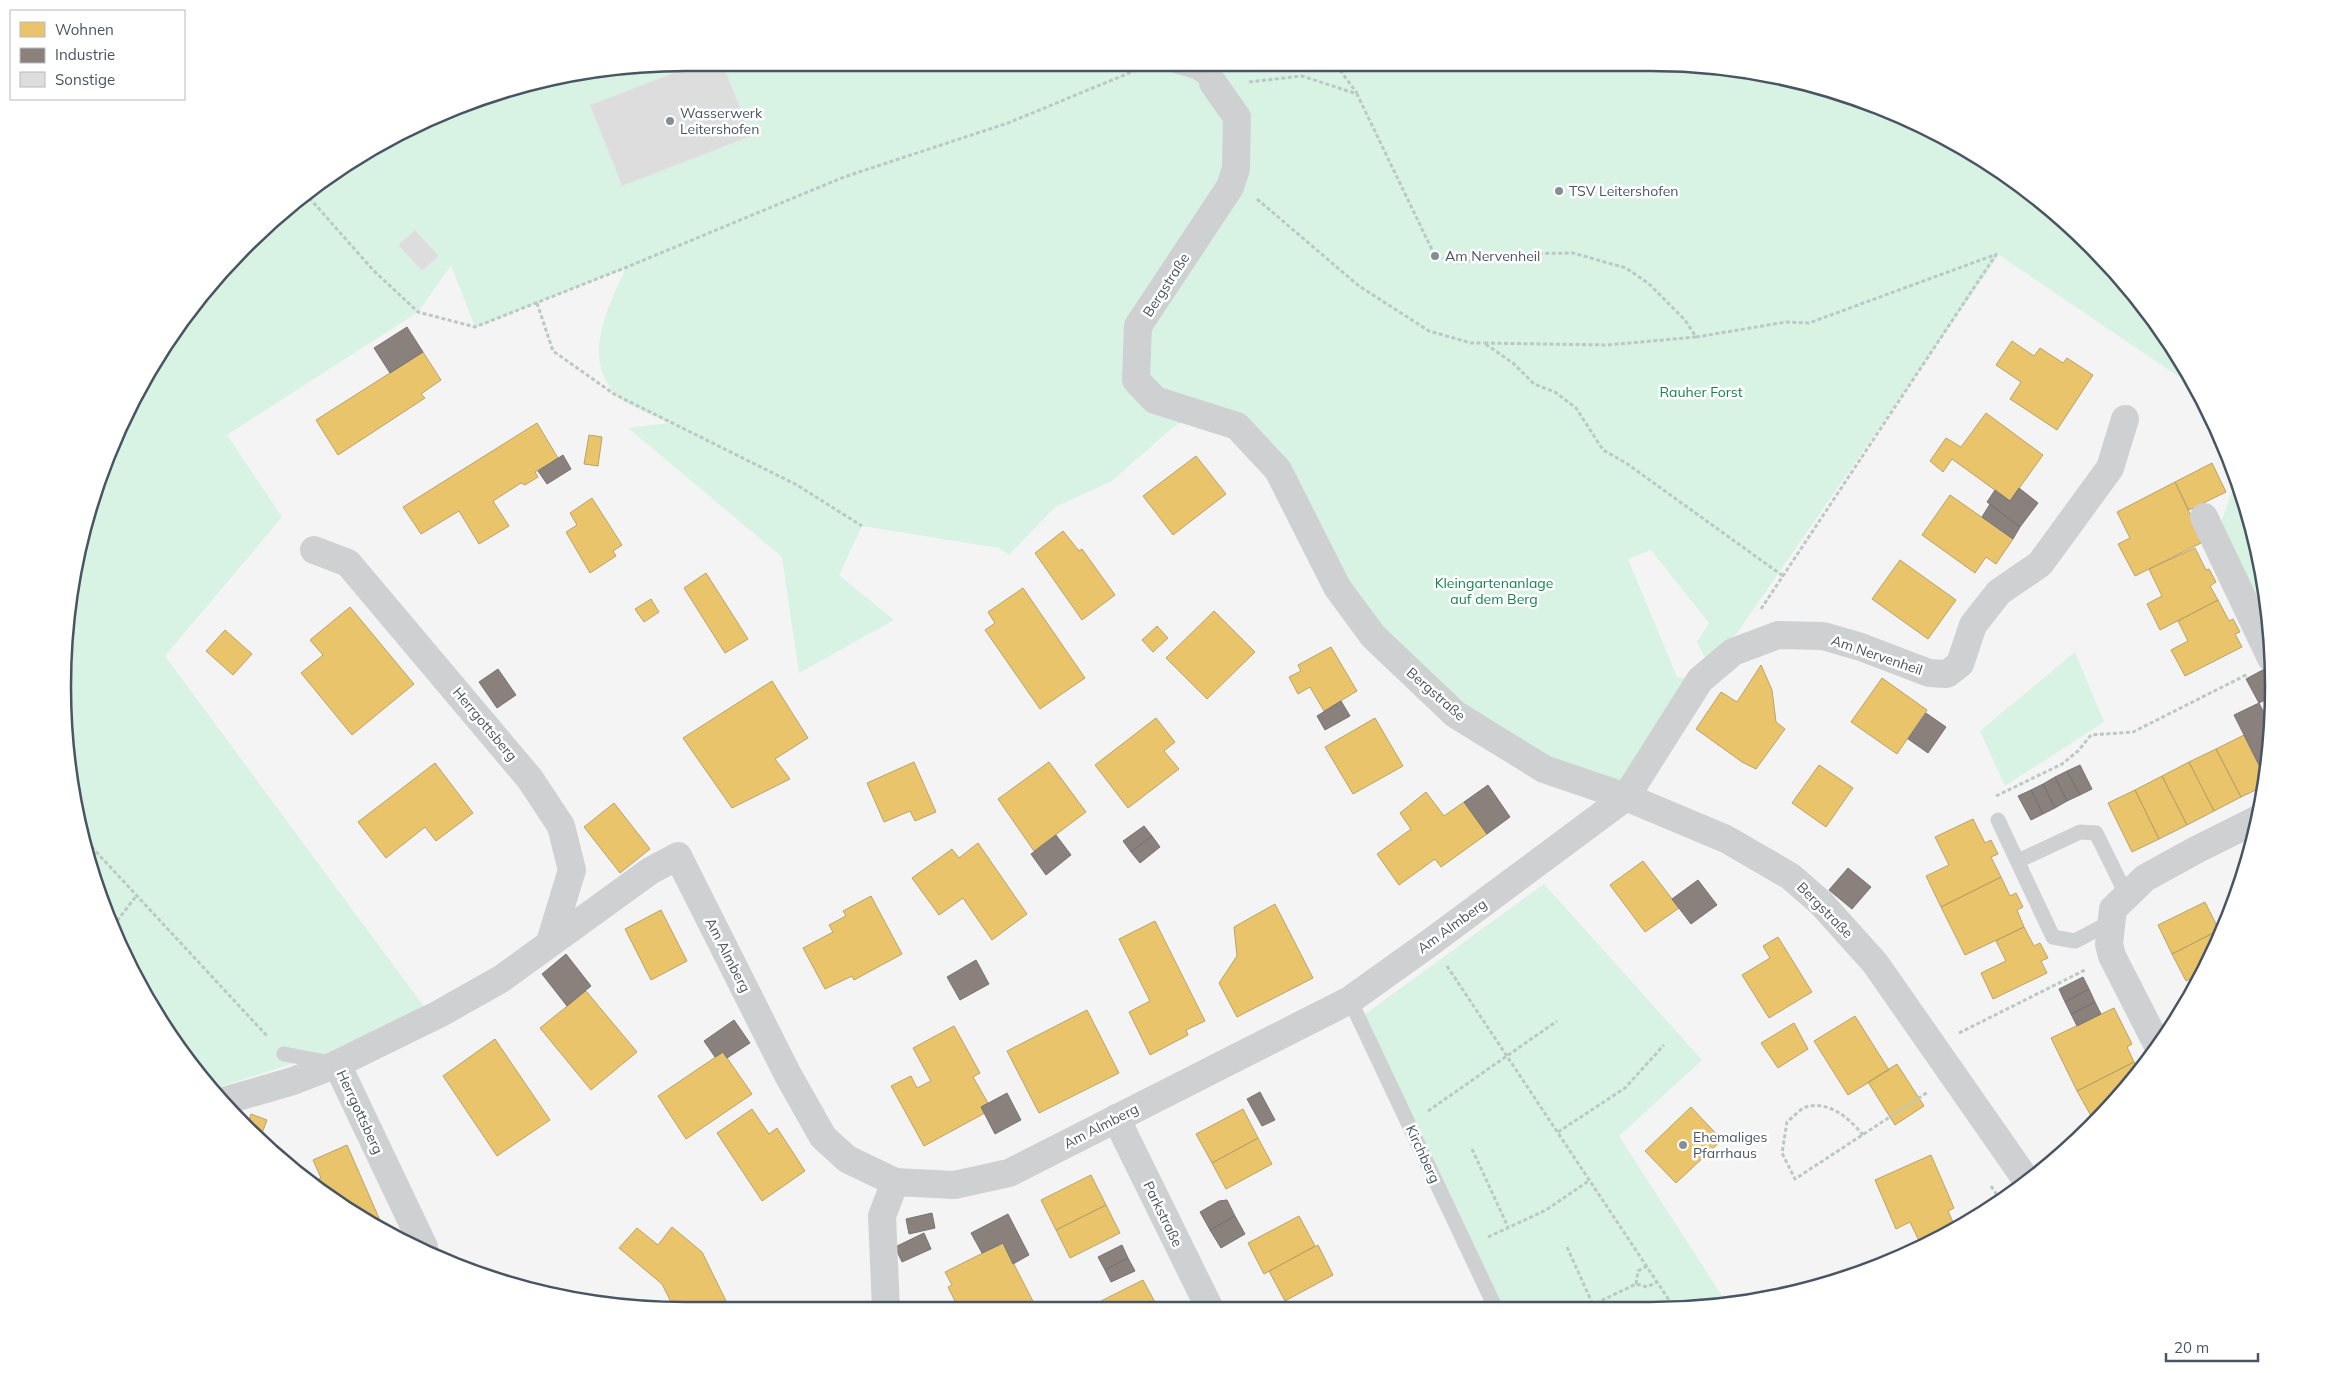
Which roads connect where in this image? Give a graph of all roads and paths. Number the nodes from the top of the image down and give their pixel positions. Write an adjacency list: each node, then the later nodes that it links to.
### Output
1 (1134, 71): 9 (path)
2 (1195, 71): 5 (lane)
3 (1340, 71): 6 (path)
4 (1270, 78): 6 (path)
5 (1213, 83): 7 (street, Bergstraße)
6 (1357, 94): 10 (path)
7 (1233, 178): 11 (path); 19 (street, Bergstraße)
8 (311, 199): 9 (path)
9 (537, 303): 14 (path)
10 (1696, 337): 11 (path); 16 (path)
11 (1484, 343): 16 (path)
12 (2125, 419): 17 (street, Am Nervenheil)
13 (2204, 517): 18 (street)
14 (862, 526)
15 (314, 550): 29 (street, Herrgottsberg)
16 (1783, 576): 17 (path)
17 (1733, 652): 19 (street, Am Nervenheil)
18 (2262, 665): 20 (path)
19 (1626, 797): 30 (street, Am Almberg); 36 (street, Bergstraße)
20 (1998, 820): 24 (lane)
21 (2249, 823): 26 (street)
22 (93, 848): 25 (path)
23 (678, 856): 29 (street, Herrgottsberg); 49 (street, Am Almberg)
24 (2018, 861): 26 (lane); 28 (lane)
25 (137, 896): 27 (path); 37 (path)
26 (2127, 896): 28 (street)
27 (117, 920)
28 (2111, 922): 31 (street)
29 (550, 942): 39 (street, Herrgottsberg)
30 (1431, 942): 32 (street, Am Almberg); 38 (path)
31 (2112, 956): 34 (street); 36 (path)
32 (1350, 1000): 42 (street, Am Almberg); 43 (lane, Kirchberg)
33 (1556, 1021): 38 (path)
34 (2154, 1038)
35 (1664, 1046): 44 (path)
36 (1932, 1046): 40 (street, Bergstraße)
37 (284, 1054): 39 (lane)
38 (1506, 1055): 43 (path); 44 (path)
39 (337, 1064): 41 (street); 50 (street, Herrgottsberg)
40 (1953, 1076): 45 (path); 47 (street, Bergstraße)
41 (230, 1099)
42 (1116, 1118): 49 (street, Am Almberg); 57 (street, Parkstraße)
43 (1409, 1125): 58 (lane, Kirchberg)
44 (1558, 1132): 48 (path)
45 (1863, 1135): 45 (path)
46 (1472, 1149): 48 (path)
47 (2023, 1176)
48 (1590, 1180): 52 (path)
49 (895, 1182): 56 (street)
50 (421, 1241)
51 (1567, 1247): 59 (path)
52 (1646, 1266): 53 (path); 54 (path)
53 (1657, 1282): 54 (path); 55 (path)
54 (1636, 1284): 60 (path)
55 (1670, 1301)
56 (886, 1302)
57 (1207, 1302)
58 (1493, 1302)
59 (1592, 1302)
60 (1599, 1302)

